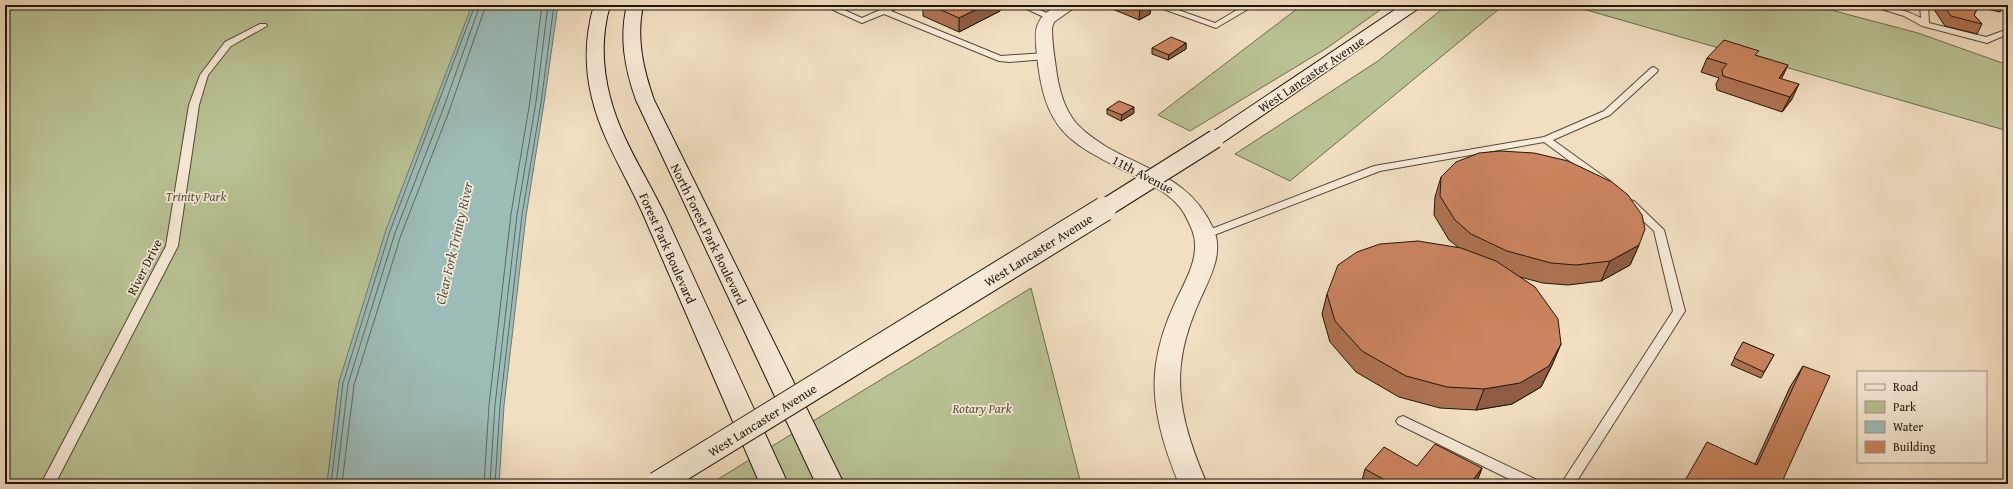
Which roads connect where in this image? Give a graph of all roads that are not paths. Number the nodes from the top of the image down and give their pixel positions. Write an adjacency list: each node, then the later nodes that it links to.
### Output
1 (602, 5): 24 (main road, Forest Park Boulevard)
2 (635, 5): 25 (main road, North Forest Park Boulevard)
3 (826, 5): 12 (lane)
4 (898, 5): 12 (lane)
5 (1022, 5): 13 (lane)
6 (1070, 5): 13 (main road)
7 (1156, 5): 8 (lane)
8 (1251, 5)
9 (1413, 5): 23 (main road, West Lancaster Avenue, bridge)
10 (1872, 5): 14 (lane)
11 (1924, 5): 14 (lane)
12 (884, 11): 17 (lane)
13 (1049, 16): 17 (main road, 11th Avenue)
14 (1925, 24): 16 (lane)
15 (263, 26): 22 (lane, River Drive)
16 (2008, 31)
17 (1045, 56): 20 (main road, 11th Avenue)
18 (1654, 70): 19 (lane)
19 (1546, 139): 20 (lane); 28 (lane)
20 (1205, 236): 26 (main road)
21 (1404, 421): 27 (lane)
22 (48, 484)
23 (657, 484)
24 (774, 484)
25 (830, 484)
26 (1193, 484)
27 (1532, 484)
28 (1568, 484)

